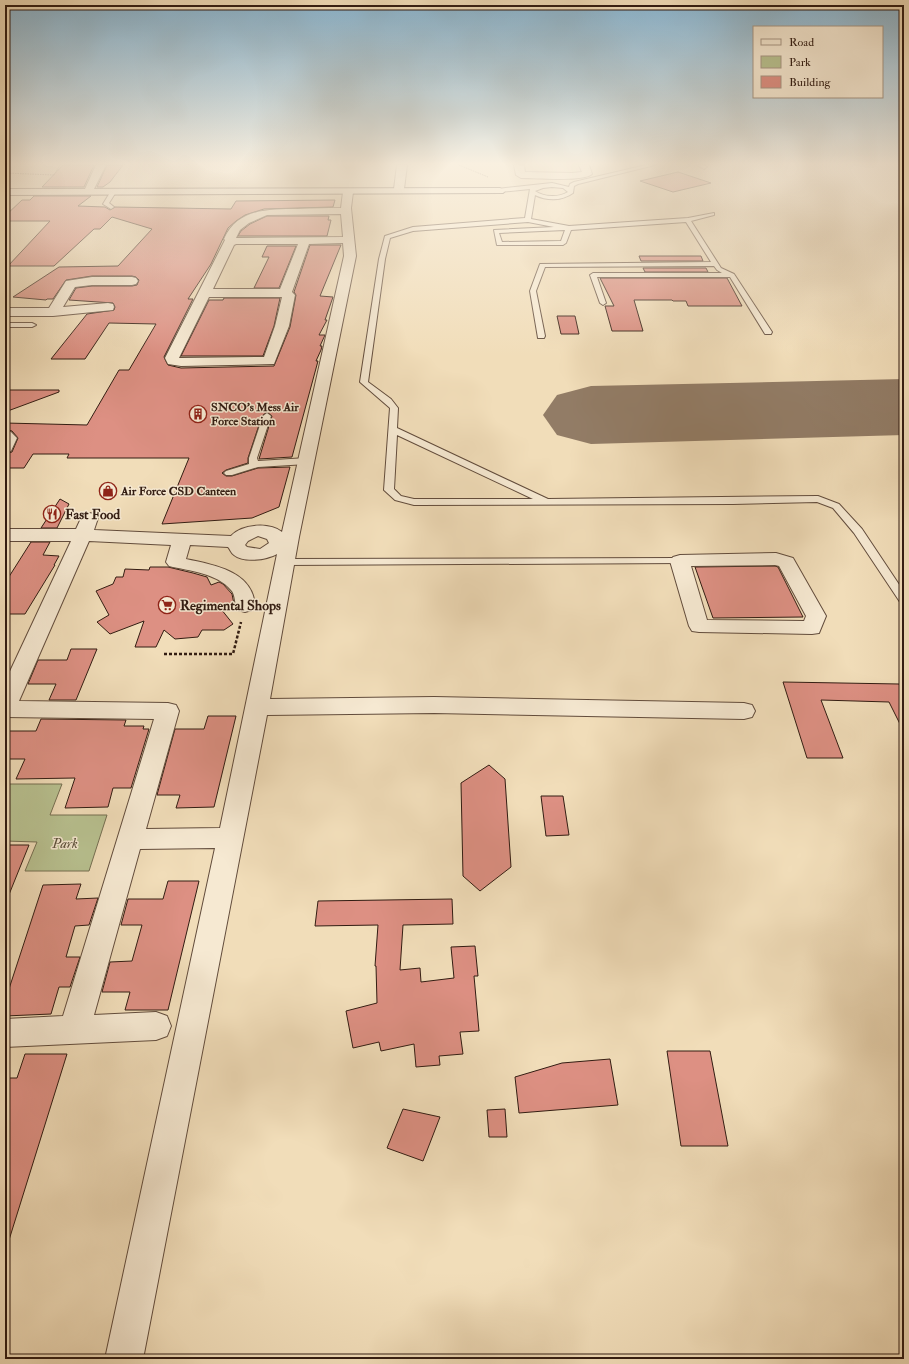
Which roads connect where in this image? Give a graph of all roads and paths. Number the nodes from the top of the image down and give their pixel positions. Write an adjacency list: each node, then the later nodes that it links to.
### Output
1 (569, 228): 5 (lane)
2 (236, 229): 9 (street)
3 (348, 229): 8 (street)
4 (417, 229): 25 (lane)
5 (552, 229)
6 (693, 229): 10 (lane)
7 (304, 240): 8 (street); 9 (street); 14 (street)
8 (349, 240): 28 (street)
9 (235, 241): 13 (street)
10 (715, 264): 11 (lane); 23 (lane)
11 (732, 275): 15 (lane); 22 (lane)
12 (132, 281): 18 (street)
13 (205, 293): 14 (street); 14 (street)
14 (285, 293)
15 (603, 303)
16 (108, 307): 18 (street)
17 (5, 312): 18 (street)
18 (53, 312): 19 (street)
19 (69, 323)
20 (5, 325): 21 (lane)
21 (32, 325)
22 (768, 332)
23 (541, 336)
24 (267, 416): 29 (lane)
25 (394, 430): 31 (lane); 31 (lane)
26 (5, 434): 27 (street)
27 (5, 448)
28 (306, 462): 29 (lane); 35 (street)
29 (254, 465): 30 (lane)
30 (229, 473)
31 (548, 502): 37 (lane)
32 (86, 527): 33 (street); 34 (street); 41 (street)
33 (5, 535)
34 (182, 539): 35 (street); 38 (street)
35 (282, 559): 36 (lane); 40 (street)
36 (680, 560): 36 (street)
37 (904, 600)
38 (245, 606): 39 (path)
39 (164, 654)
40 (258, 707): 42 (street); 43 (street)
41 (5, 708): 44 (street)
42 (744, 711)
43 (230, 838): 44 (street); 48 (street)
44 (130, 839): 46 (street)
45 (156, 1026): 46 (street)
46 (74, 1030): 47 (street)
47 (5, 1033)
48 (124, 1359)

